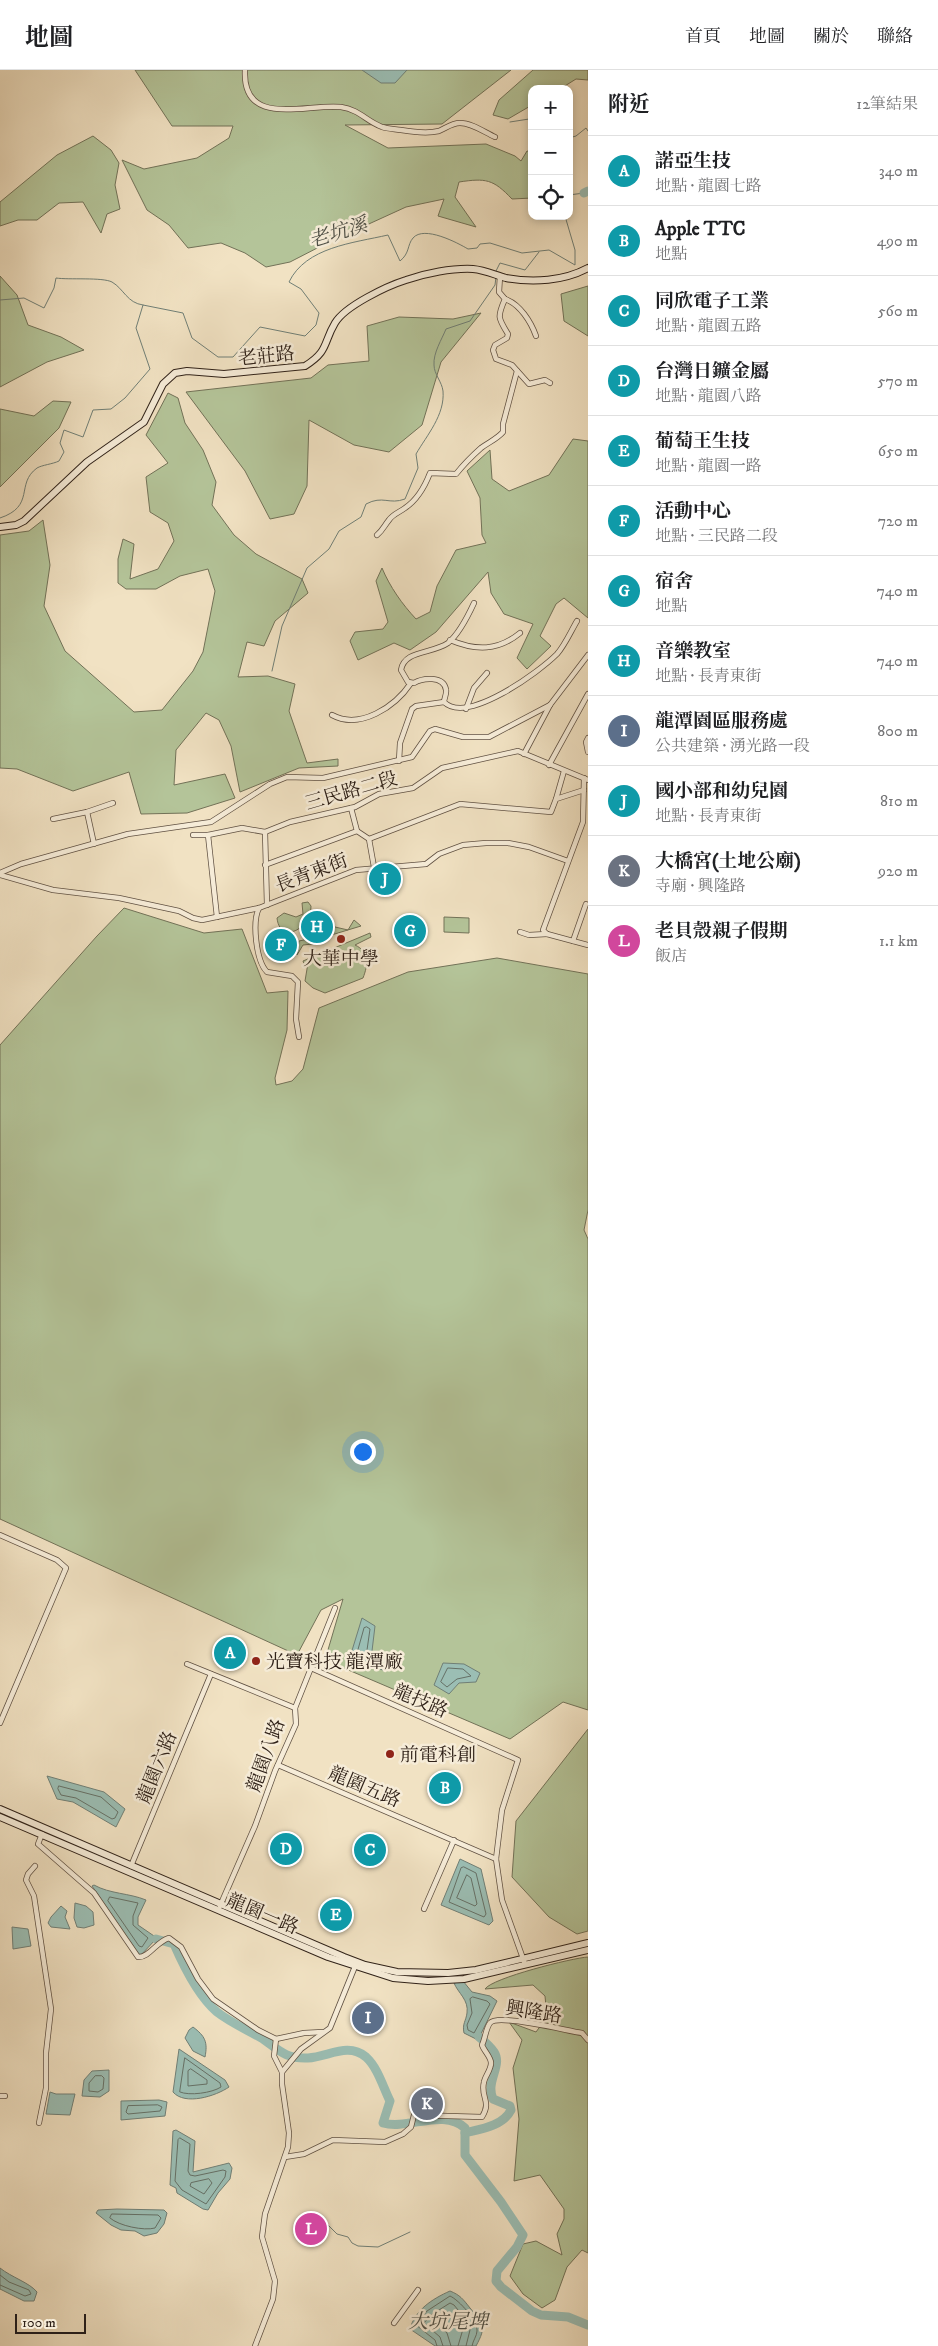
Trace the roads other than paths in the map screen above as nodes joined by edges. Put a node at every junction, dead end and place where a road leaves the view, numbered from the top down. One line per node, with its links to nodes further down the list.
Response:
1 (244, 70): 2 (street)
2 (495, 137)
3 (588, 268): 4 (street, 老莊路)
4 (497, 275): 5 (street); 9 (street, 老莊路)
5 (505, 299): 6 (street); 7 (street)
6 (536, 336)
7 (517, 371): 8 (street); 10 (street)
8 (550, 383)
9 (0, 527)
10 (377, 535)
11 (474, 603): 14 (street)
12 (577, 621): 21 (street)
13 (520, 633): 14 (street)
14 (450, 640): 17 (street)
15 (588, 655): 20 (street)
16 (487, 673): 21 (street)
17 (412, 682): 19 (street); 22 (street)
18 (588, 694): 27 (street)
19 (444, 702): 21 (street); 26 (street)
20 (550, 705): 25 (street); 26 (street)
21 (466, 708)
22 (332, 715)
23 (588, 738): 24 (street)
24 (588, 752)
25 (524, 754): 27 (street, 三民路二段); 33 (street, 三民路二段)
26 (399, 761): 42 (street)
27 (549, 765): 28 (street, 三民路二段)
28 (564, 771): 29 (street, 三民路二段); 31 (street)
29 (586, 779): 30 (street)
30 (584, 790): 31 (street); 36 (street)
31 (556, 799): 41 (street, 長青東街)
32 (113, 803): 34 (street)
33 (350, 808): 37 (street, 長青東街); 38 (street, 三民路二段)
34 (87, 812): 35 (street); 42 (street)
35 (53, 819)
36 (585, 823): 43 (street)
37 (357, 831): 41 (street); 44 (street, 長青東街)
38 (265, 832): 40 (street); 44 (street)
39 (193, 835): 40 (street)
40 (208, 835): 50 (street)
41 (369, 839): 45 (street)
42 (94, 844): 46 (street)
43 (568, 861): 45 (street, 長青東街); 52 (street)
44 (265, 865): 48 (street)
45 (374, 867): 48 (street, 長青東街)
46 (0, 874): 50 (street)
47 (586, 904): 53 (street)
48 (267, 905): 49 (street)
49 (259, 908): 50 (street); 55 (street)
50 (217, 917)
51 (520, 932): 52 (street)
52 (547, 934): 53 (street)
53 (573, 941): 54 (street)
54 (588, 945)
55 (300, 1037)
56 (0, 1535): 62 (street)
57 (335, 1608): 59 (street, 龍園八路)
58 (187, 1664): 60 (street)
59 (311, 1668): 61 (street, 龍園八路); 68 (street, 龍技路)
60 (211, 1674): 61 (street); 70 (street, 龍園六路)
61 (295, 1708): 63 (street, 龍園八路)
62 (0, 1723)
63 (278, 1765): 67 (street, 龍園五路); 71 (street, 龍園八路)
64 (0, 1809): 70 (street, 龍園一路)
65 (0, 1817): 66 (street, 龍園一路)
66 (42, 1834): 70 (street, 龍園一路); 79 (street)
67 (454, 1840): 68 (street, 龍園五路); 72 (street)
68 (496, 1859): 76 (street)
69 (35, 1866): 82 (street)
70 (130, 1868): 71 (street, 龍園一路); 73 (street, 龍園一路)
71 (221, 1904): 73 (street, 龍園八路); 77 (street, 龍園一路)
72 (424, 1909)
73 (218, 1910): 77 (street, 龍園一路)
74 (588, 1943): 76 (street)
75 (588, 1950): 76 (street)
76 (524, 1961): 77 (street, 龍園一路)
77 (356, 1964): 78 (street)
78 (323, 2032): 79 (street); 81 (street)
79 (276, 2039): 81 (street)
80 (588, 2040): 83 (street, 興隆路)
81 (282, 2072): 83 (street)
82 (39, 2123)
83 (285, 2157): 86 (street)
84 (418, 2290): 85 (street)
85 (394, 2323)
86 (255, 2346)

